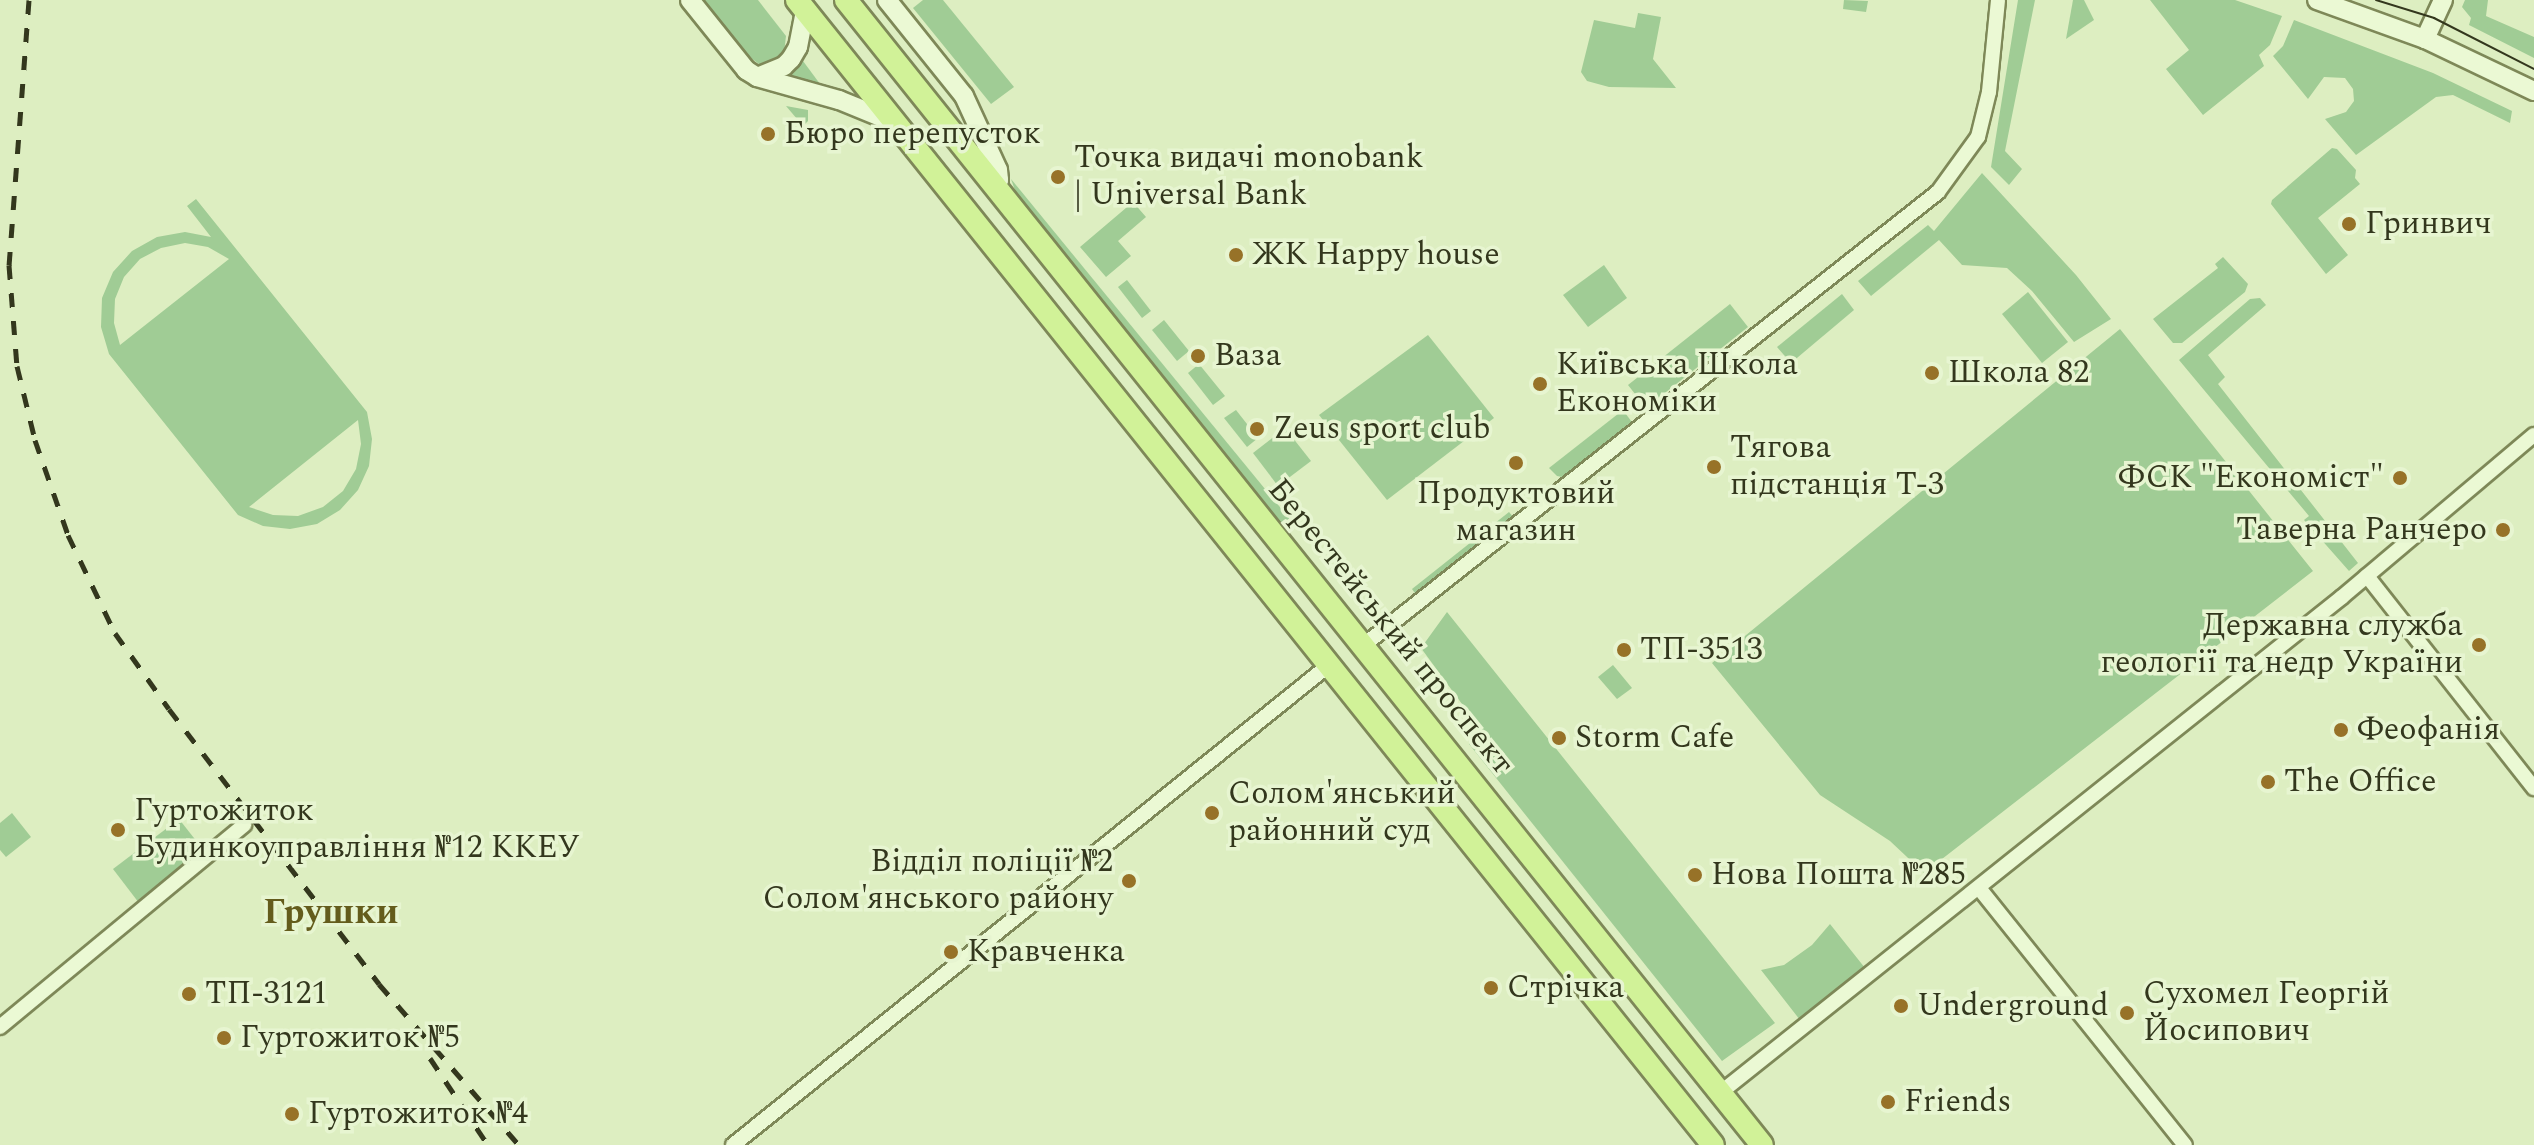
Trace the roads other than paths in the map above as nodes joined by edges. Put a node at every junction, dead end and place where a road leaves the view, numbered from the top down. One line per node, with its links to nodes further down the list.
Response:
1 (690, 0): 9 (main road)
2 (846, 0): 12 (main road, Берестейський проспект)
3 (887, 0): 12 (main road)
4 (1998, 0): 15 (street)
5 (2317, 0): 8 (main road)
6 (2443, 0): 8 (main road)
7 (801, 5): 9 (main road); 11 (main road)
8 (2425, 39): 10 (main road)
9 (757, 77): 11 (main road)
10 (2534, 91)
11 (893, 122): 16 (main road)
12 (995, 187): 15 (main road, Берестейський проспект)
13 (2534, 435): 14 (street)
14 (2367, 576): 17 (street); 19 (street)
15 (1364, 645): 21 (main road, Берестейський проспект)
16 (1329, 665): 22 (street); 23 (main road)
17 (2534, 788)
18 (244, 825): 20 (street)
19 (1979, 888): 21 (street); 25 (street)
20 (0, 1027)
21 (1720, 1093): 24 (main road, Берестейський проспект)
22 (733, 1145)
23 (1713, 1145)
24 (1762, 1145)
25 (2185, 1145)

